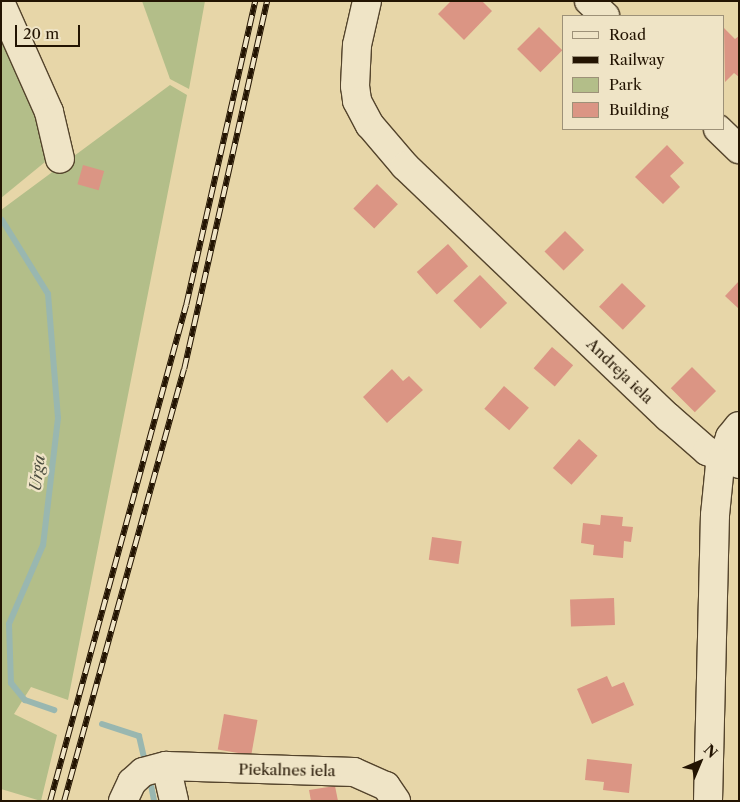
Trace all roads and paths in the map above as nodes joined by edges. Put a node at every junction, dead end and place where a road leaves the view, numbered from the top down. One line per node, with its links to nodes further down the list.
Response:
1 (367, 1): 9 (street, Andreja iela)
2 (589, 1): 4 (street)
3 (1, 4): 7 (street)
4 (603, 15)
5 (719, 130): 6 (street)
6 (739, 150)
7 (60, 159)
8 (739, 426): 9 (street)
9 (730, 460): 14 (street)
10 (166, 766): 11 (street, Piekalnes iela); 12 (street); 13 (street, Piekalnes iela)
11 (123, 801)
12 (174, 801)
13 (396, 801)
14 (708, 801)

